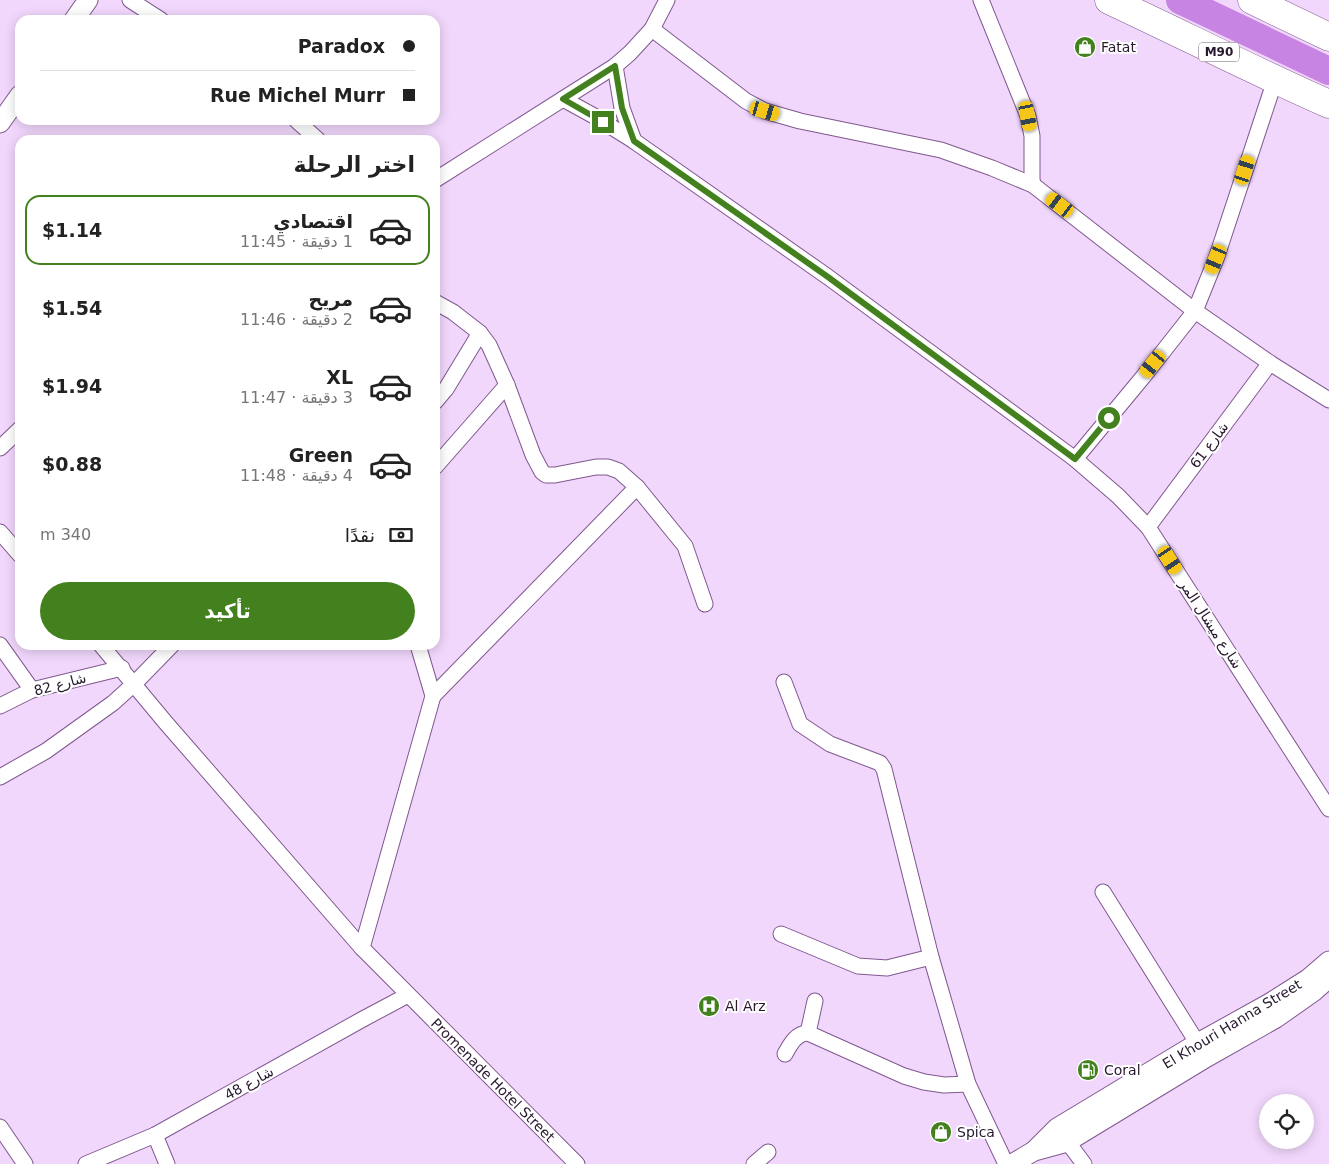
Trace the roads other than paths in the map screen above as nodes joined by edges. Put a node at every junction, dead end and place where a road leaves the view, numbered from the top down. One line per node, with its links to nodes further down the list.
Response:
1 (88, 0): 7 (street)
2 (130, 0): 8 (street)
3 (667, 0): 9 (street)
4 (981, 0): 21 (street)
5 (1109, 0): 12 (highway, M90)
6 (1260, 2): 10 (highway)
7 (78, 15)
8 (153, 15)
9 (652, 29): 11 (street); 21 (street)
10 (1329, 37)
11 (615, 66): 13 (street); 19 (street)
12 (1274, 80): 15 (highway, M90); 23 (street)
13 (563, 99): 19 (street, شارع ميشال المر); 20 (street)
14 (15, 102): 16 (street)
15 (1329, 104)
16 (0, 123)
17 (302, 125): 18 (street)
18 (312, 135)
19 (634, 141): 31 (street, شارع ميشال المر)
20 (440, 177)
21 (1033, 185): 23 (street)
22 (440, 305): 24 (street)
23 (1194, 312): 25 (street); 31 (street)
24 (480, 333): 26 (street); 27 (street)
25 (1270, 363): 28 (street); 34 (street, شارع 61)
26 (507, 385): 32 (street); 33 (street)
27 (440, 396)
28 (1329, 400)
29 (15, 434): 30 (street)
30 (0, 448)
31 (1075, 459): 34 (street, شارع ميشال المر)
32 (440, 461)
33 (637, 487): 37 (street); 46 (street)
34 (1148, 527): 49 (street, شارع ميشال المر)
35 (0, 532): 36 (street)
36 (15, 549)
37 (705, 604)
38 (0, 645): 45 (street)
39 (106, 650): 42 (street, Promenade Hotel Street)
40 (167, 650): 44 (street)
41 (419, 650): 46 (street)
42 (122, 668): 44 (street, Promenade Hotel Street); 45 (street, شارع 82)
43 (784, 682): 53 (street)
44 (134, 684): 48 (street); 52 (street, Promenade Hotel Street)
45 (32, 690): 47 (street, شارع 82)
46 (433, 696): 52 (street)
47 (0, 706)
48 (0, 777)
49 (1329, 809)
50 (1103, 892): 59 (street)
51 (781, 934): 53 (street)
52 (362, 948): 56 (street, Promenade Hotel Street)
53 (931, 957): 61 (street)
54 (1329, 961): 59 (street, El Khouri Hanna Street)
55 (1329, 978): 59 (street, El Khouri Hanna Street)
56 (408, 996): 63 (street, شارع 48); 71 (street, Promenade Hotel Street)
57 (815, 1001): 58 (street)
58 (808, 1033): 60 (street); 61 (street)
59 (1202, 1050): 64 (street, El Khouri Hanna Street)
60 (785, 1054)
61 (968, 1084): 73 (street)
62 (0, 1127): 68 (street)
63 (155, 1135): 69 (street, شارع 48); 70 (street)
64 (1062, 1135): 74 (street, El Khouri Hanna Street); 75 (street)
65 (0, 1138): 67 (street)
66 (768, 1152): 72 (street)
67 (17, 1164)
68 (25, 1164)
69 (86, 1164)
70 (167, 1164)
71 (577, 1164)
72 (754, 1164)
73 (1006, 1164)
74 (1012, 1164)
75 (1084, 1164)

